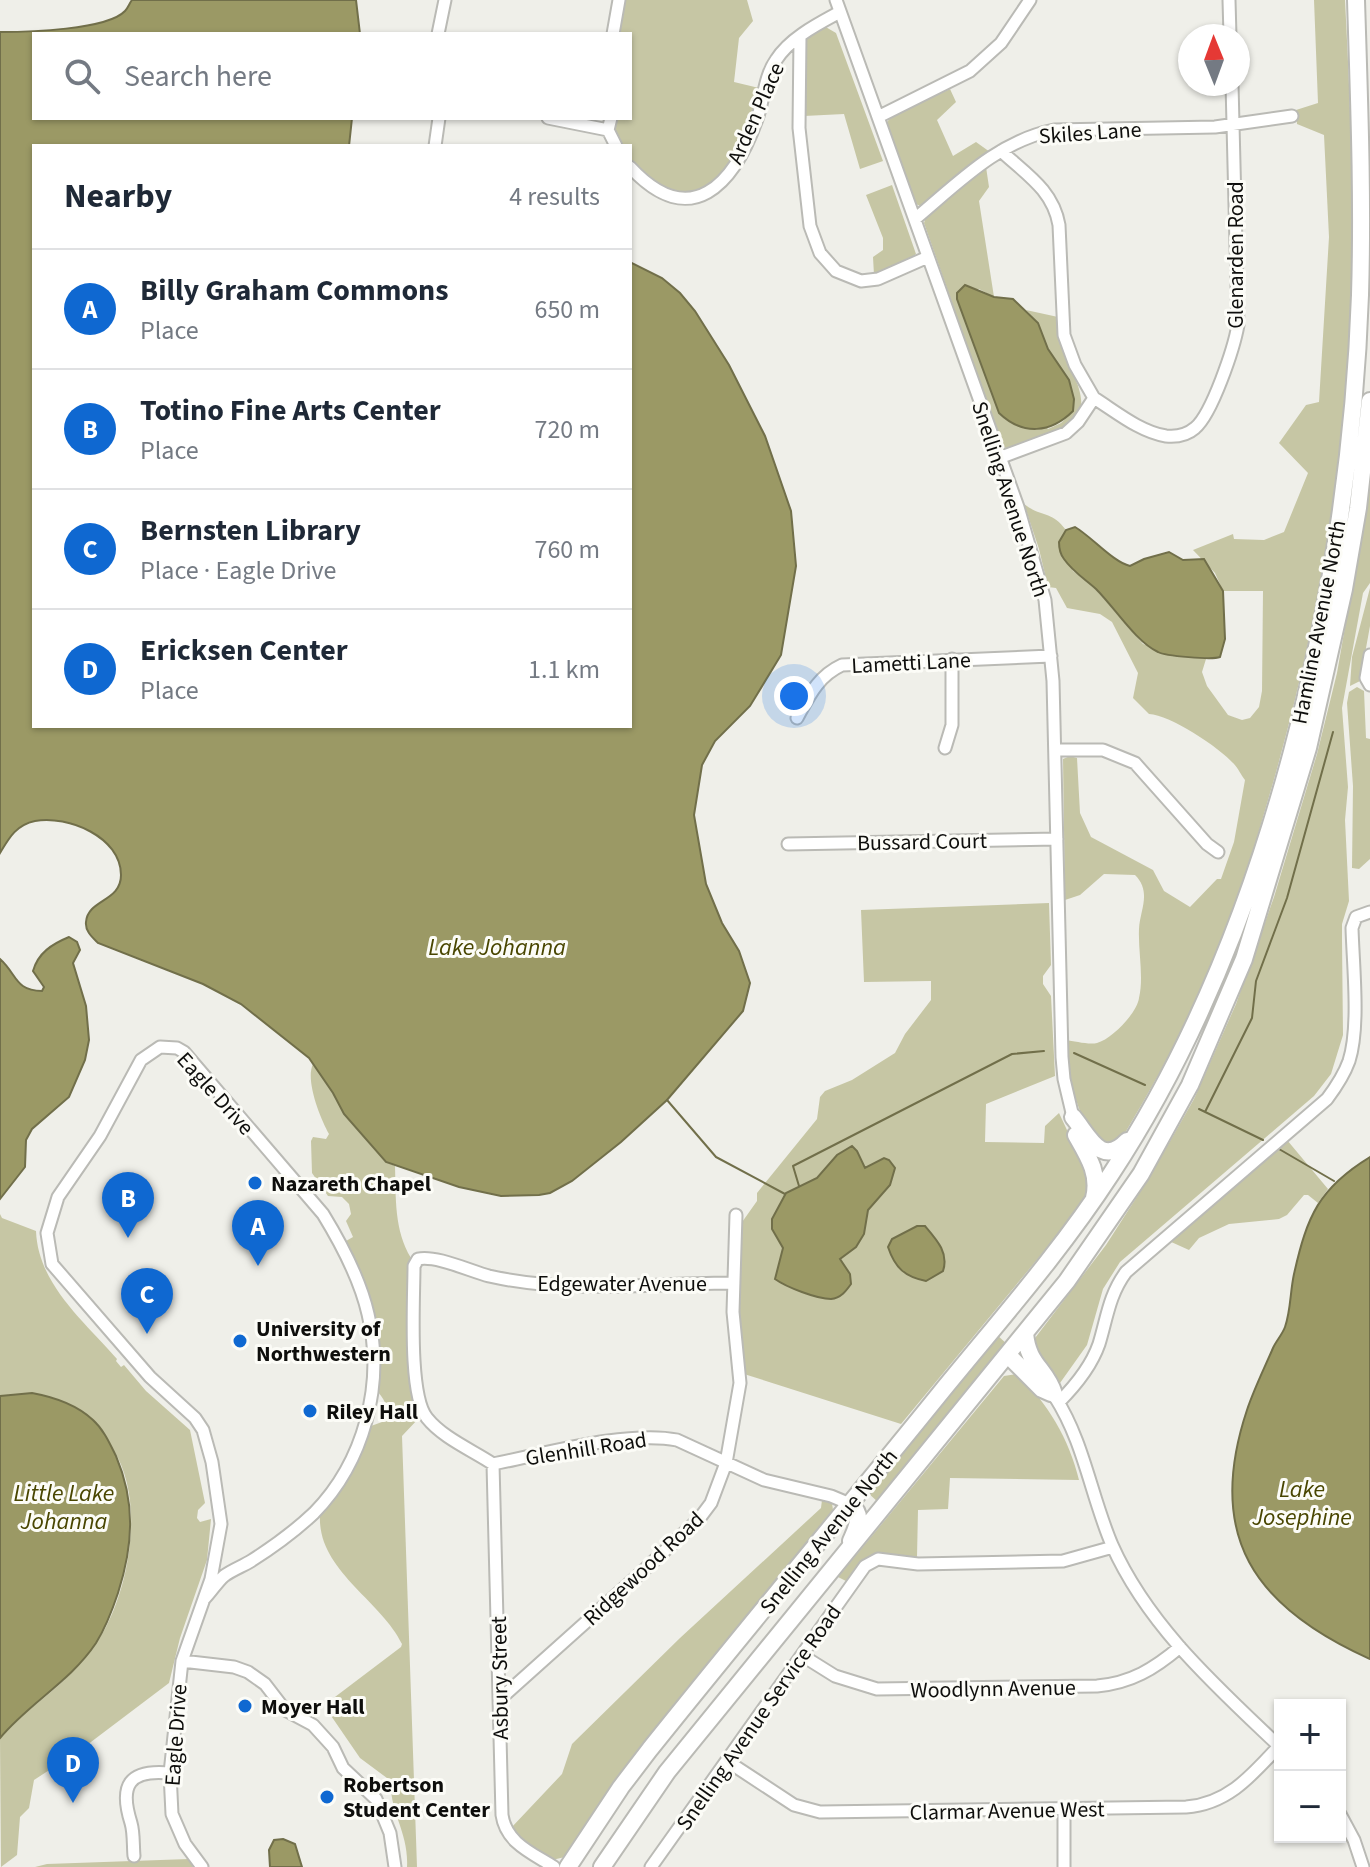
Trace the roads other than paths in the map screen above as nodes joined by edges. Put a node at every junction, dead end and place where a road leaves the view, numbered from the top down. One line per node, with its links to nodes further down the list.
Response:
1 (445, 0): 8 (street)
2 (619, 0): 9 (street)
3 (1030, 0): 13 (street)
4 (1229, 0): 7 (street)
5 (1356, 0): 38 (highway, Hamline Avenue North)
6 (838, 6): 10 (street, Arden Place); 13 (street, Snelling Avenue North)
7 (1230, 24)
8 (438, 32)
9 (613, 32)
10 (800, 37): 21 (street, Arden Place); 23 (street)
11 (1232, 96): 17 (street, Glenarden Road)
12 (1292, 116): 17 (street, Skiles Lane)
13 (878, 117): 22 (street, Snelling Avenue North)
14 (439, 120): 18 (street)
15 (568, 120): 16 (street)
16 (609, 124): 19 (street)
17 (1233, 126): 20 (street, Skiles Lane); 24 (street, Glenarden Road)
18 (435, 144)
19 (615, 144)
20 (1001, 151): 22 (street, Skiles Lane); 24 (street)
21 (632, 169)
22 (915, 219): 23 (street, Snelling Avenue North)
23 (928, 257): 26 (street, Snelling Avenue North)
24 (1094, 398): 26 (street)
25 (1370, 401): 43 (highway, Hamline Avenue North)
26 (999, 458): 28 (street, Snelling Avenue North)
27 (1370, 655): 30 (street)
28 (1051, 656): 29 (street, Lametti Lane); 33 (street, Snelling Avenue North)
29 (952, 659): 31 (street, Lametti Lane); 32 (street)
30 (1369, 684)
31 (797, 718)
32 (945, 748)
33 (1055, 750): 34 (street, Snelling Avenue North); 36 (street)
34 (1057, 839): 35 (street, Bussard Court); 39 (street, Snelling Avenue North)
35 (788, 844)
36 (1218, 852)
37 (1370, 912): 45 (street)
38 (1159, 1095): 39 (highway); 40 (highway, Hamline Avenue North)
39 (1073, 1117): 40 (highway)
40 (1093, 1200): 48 (highway, Snelling Avenue North)
41 (736, 1215): 42 (street, Ridgewood Road)
42 (734, 1283): 46 (street, Ridgewood Road); 47 (street, Edgewater Avenue)
43 (1025, 1333): 44 (highway, Snelling Avenue North); 45 (highway)
44 (1008, 1355): 45 (highway); 50 (highway, Snelling Avenue North)
45 (1056, 1398): 49 (street)
46 (726, 1463): 47 (street, Glenhill Road); 48 (street, Glenhill Road); 57 (street, Ridgewood Road)
47 (493, 1464): 57 (street, Asbury Street)
48 (850, 1504): 50 (highway); 68 (highway, Snelling Avenue North)
49 (1113, 1547): 54 (street); 55 (street, Snelling Avenue Service Road)
50 (843, 1558): 69 (highway, Snelling Avenue North)
51 (214, 1566): 52 (street); 52 (street, Eagle Drive); 53 (street, Eagle Drive)
52 (225, 1576): 53 (street, Eagle Drive)
53 (204, 1599): 56 (street, Eagle Drive)
54 (1180, 1647): 55 (street, Woodlynn Avenue); 58 (street)
55 (803, 1656): 60 (street, Snelling Avenue Service Road)
56 (182, 1661): 61 (street, Eagle Drive); 66 (street)
57 (499, 1700): 67 (street, Asbury Street)
58 (1274, 1740)
59 (1274, 1752): 62 (street, Clarmar Avenue West)
60 (727, 1761): 62 (street, Clarmar Avenue West); 70 (street, Snelling Avenue Service Road)
61 (170, 1773): 64 (street); 65 (street, Eagle Drive)
62 (1064, 1809): 71 (street)
63 (1346, 1825): 72 (street)
64 (134, 1856)
65 (202, 1867)
66 (395, 1867)
67 (554, 1867)
68 (568, 1867)
69 (602, 1867)
70 (651, 1867)
71 (1064, 1867)
72 (1363, 1867)

